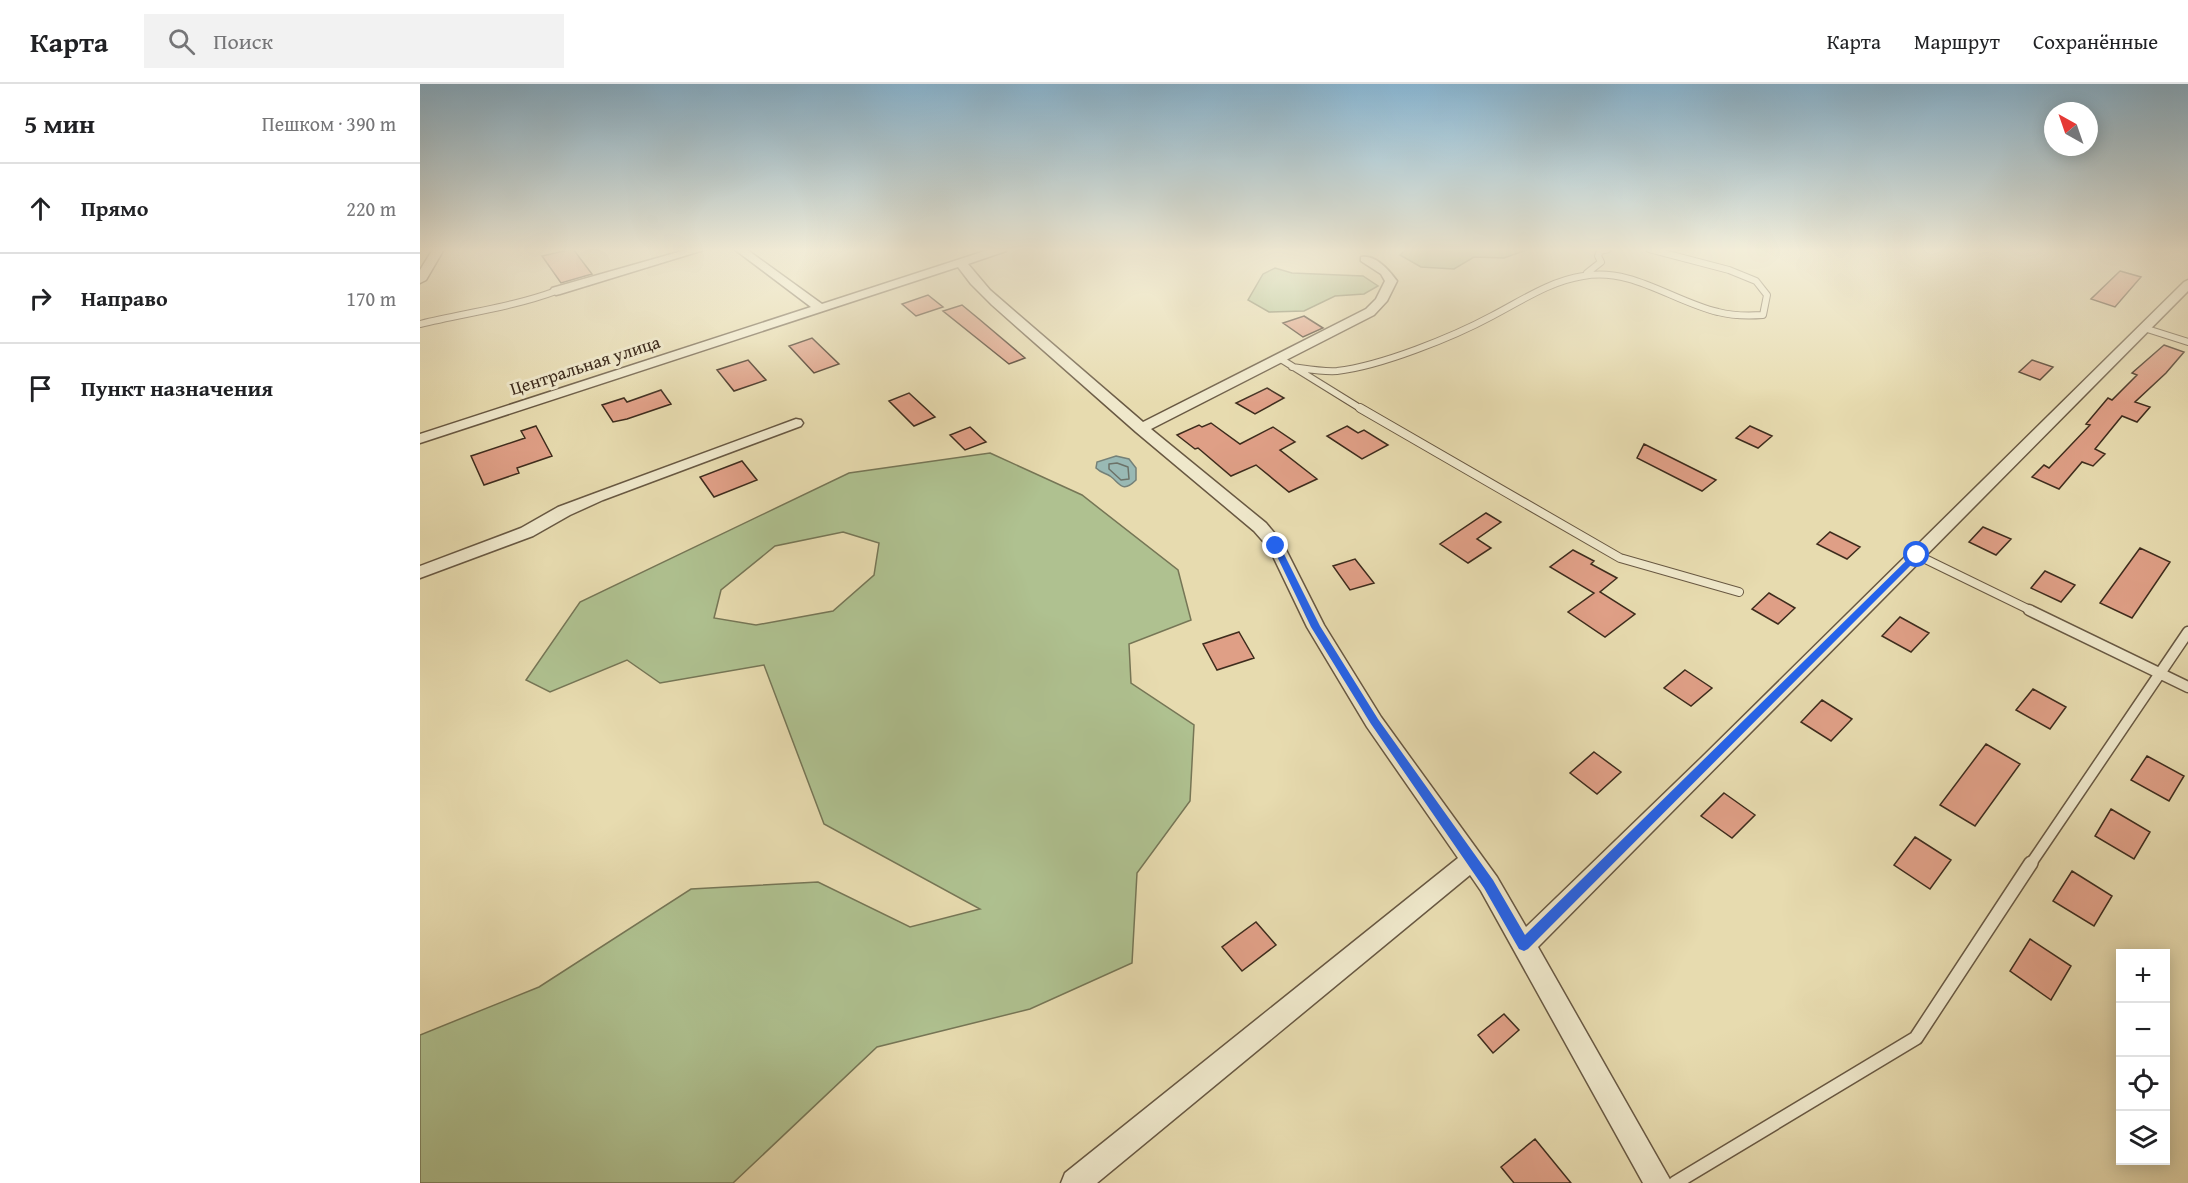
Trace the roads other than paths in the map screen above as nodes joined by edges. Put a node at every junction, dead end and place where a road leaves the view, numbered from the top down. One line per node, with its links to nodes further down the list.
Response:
1 (530, 300): 11 (lane)
2 (809, 300): 10 (street)
3 (839, 300): 10 (street, Центральная улица)
4 (996, 300): 17 (street)
5 (1381, 300): 14 (street)
6 (1516, 300): 15 (lane)
7 (1681, 300): 8 (lane)
8 (1766, 300)
9 (2172, 300): 12 (street)
10 (818, 307): 18 (street, Центральная улица)
11 (420, 324)
12 (2144, 328): 13 (lane); 19 (street)
13 (2188, 342)
14 (1279, 358): 15 (lane); 17 (street)
15 (1292, 367): 21 (lane)
16 (796, 423): 20 (street)
17 (1141, 429): 25 (street)
18 (420, 439)
19 (1917, 555): 23 (lane); 26 (street)
20 (420, 572)
21 (1739, 592)
22 (2188, 632): 23 (lane)
23 (2160, 674): 24 (lane); 29 (lane)
24 (2188, 687)
25 (1472, 860): 26 (street); 27 (street)
26 (1524, 945): 28 (street)
27 (1075, 1183)
28 (1658, 1183)
29 (1675, 1183)

